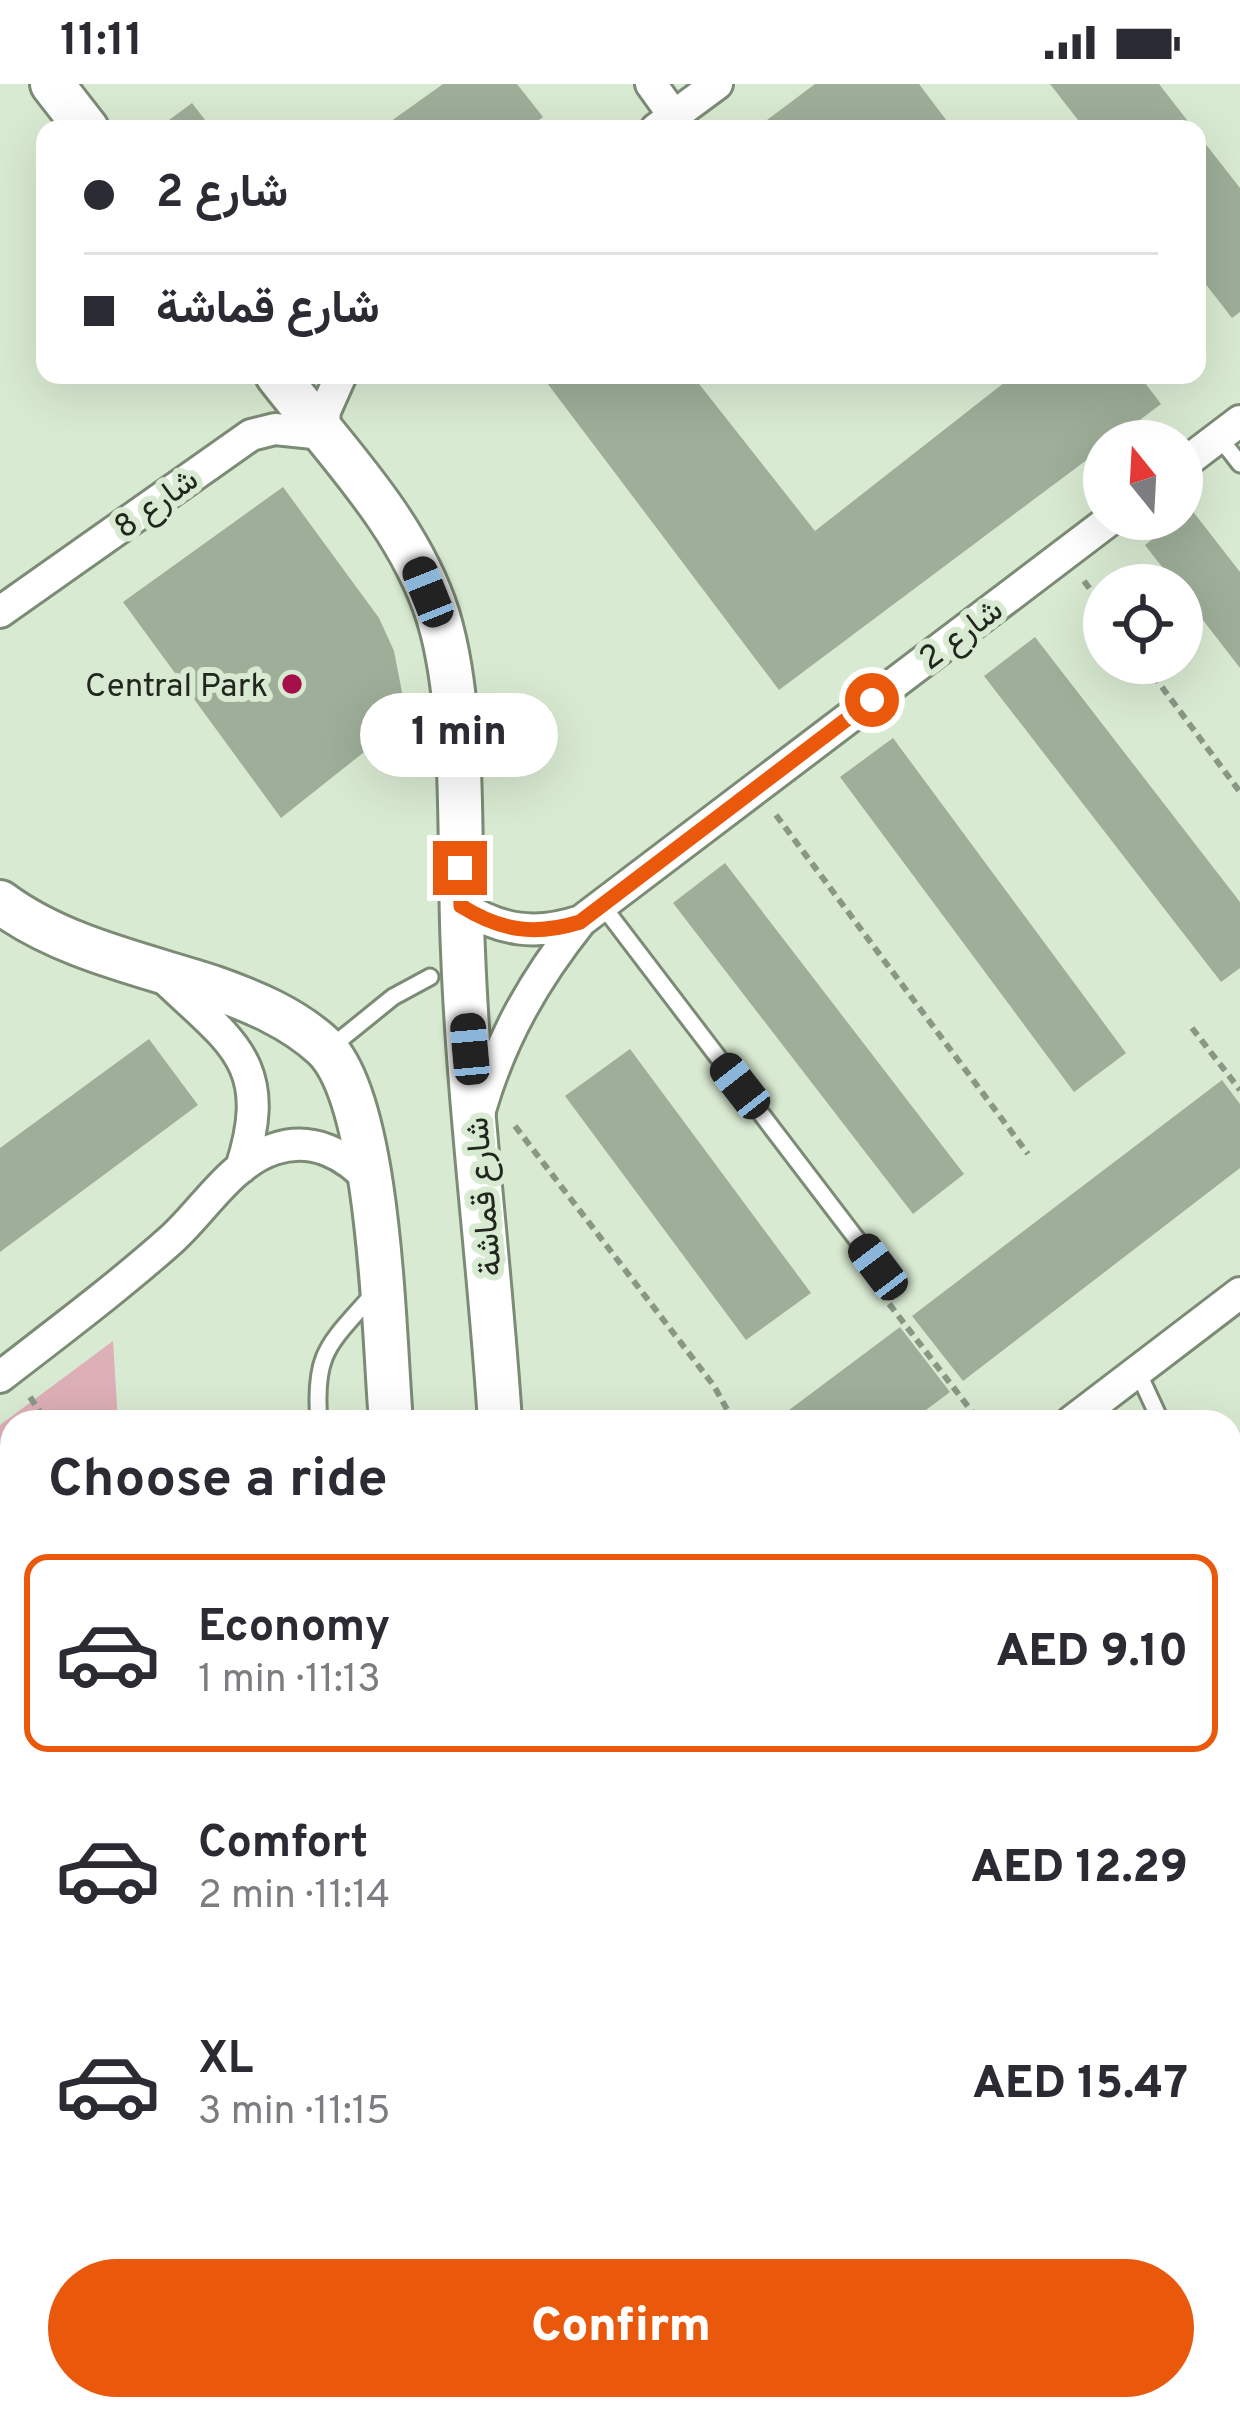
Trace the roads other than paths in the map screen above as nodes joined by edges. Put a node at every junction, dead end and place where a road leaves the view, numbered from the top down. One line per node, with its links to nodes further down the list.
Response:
1 (52, 84): 4 (street)
2 (651, 84): 5 (street)
3 (717, 84): 6 (street)
4 (80, 120)
5 (664, 120)
6 (668, 120)
7 (285, 384): 10 (street, شارع قماشة)
8 (336, 384): 10 (street)
9 (1230, 429): 11 (street); 12 (lane)
10 (322, 434): 14 (street, شارع 8); 16 (street, شارع قماشة)
11 (1203, 449)
12 (1240, 464)
13 (1083, 540): 17 (street, شارع 2)
14 (0, 612)
15 (0, 902): 18 (street)
16 (461, 906): 17 (street, شارع 2); 21 (street, شارع قماشة)
17 (591, 913): 21 (street, شارع 2); 24 (lane)
18 (154, 968): 20 (street); 22 (street)
19 (430, 976): 20 (lane)
20 (328, 1050): 23 (street)
21 (481, 1106): 31 (street, شارع قماشة)
22 (241, 1168): 23 (street); 28 (street)
23 (372, 1183): 25 (street)
24 (873, 1271)
25 (380, 1286): 29 (lane); 30 (street)
26 (1240, 1293): 27 (street)
27 (1137, 1370): 32 (street); 33 (lane)
28 (0, 1377)
29 (319, 1410)
30 (390, 1410)
31 (499, 1410)
32 (1086, 1410)
33 (1155, 1410)

